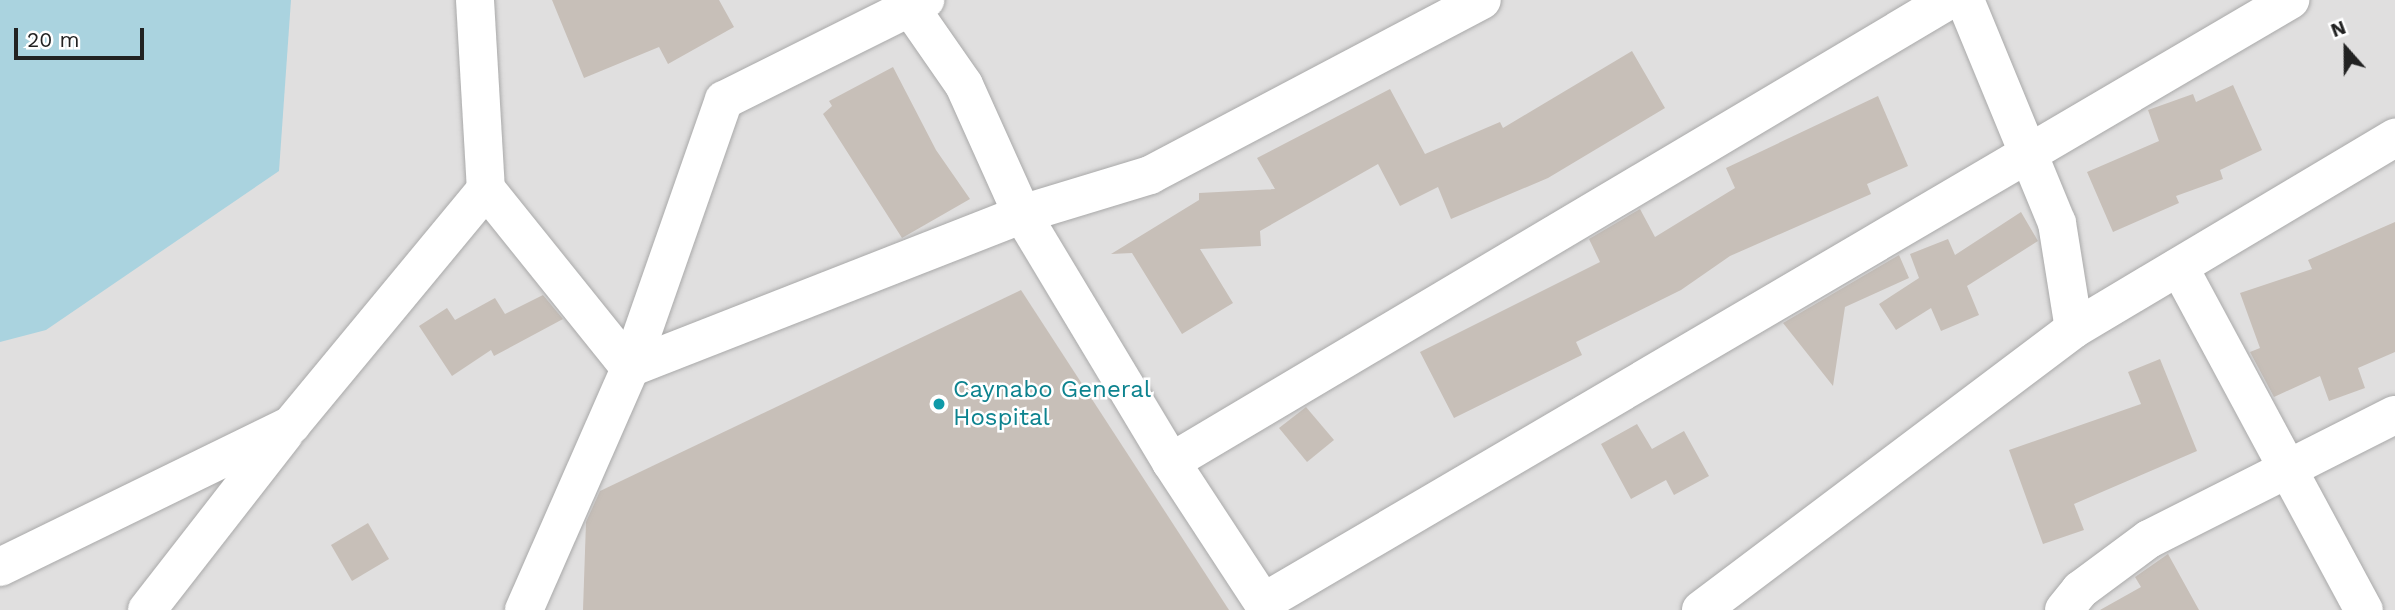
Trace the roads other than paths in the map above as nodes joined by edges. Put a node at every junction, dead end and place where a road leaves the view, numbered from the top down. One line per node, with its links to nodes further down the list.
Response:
1 (475, 0): 9 (street)
2 (1482, 0): 10 (street)
3 (1949, 0): 16 (street)
4 (1965, 0): 8 (street)
5 (2290, 0): 8 (street)
6 (913, 3): 10 (street); 13 (street)
7 (2395, 138): 11 (street)
8 (2028, 153): 12 (street); 19 (street)
9 (486, 189): 13 (street); 15 (street)
10 (1022, 214): 13 (street); 16 (street)
11 (2179, 267): 12 (street); 17 (street)
12 (2074, 329): 22 (street)
13 (630, 368): 21 (street)
14 (2395, 415): 17 (street)
15 (291, 425): 18 (street); 20 (street)
16 (1171, 462): 19 (street)
17 (2288, 469): 23 (street); 24 (street)
18 (0, 567)
19 (1266, 606)
20 (147, 610)
21 (524, 610)
22 (1702, 610)
23 (2064, 610)
24 (2364, 610)

